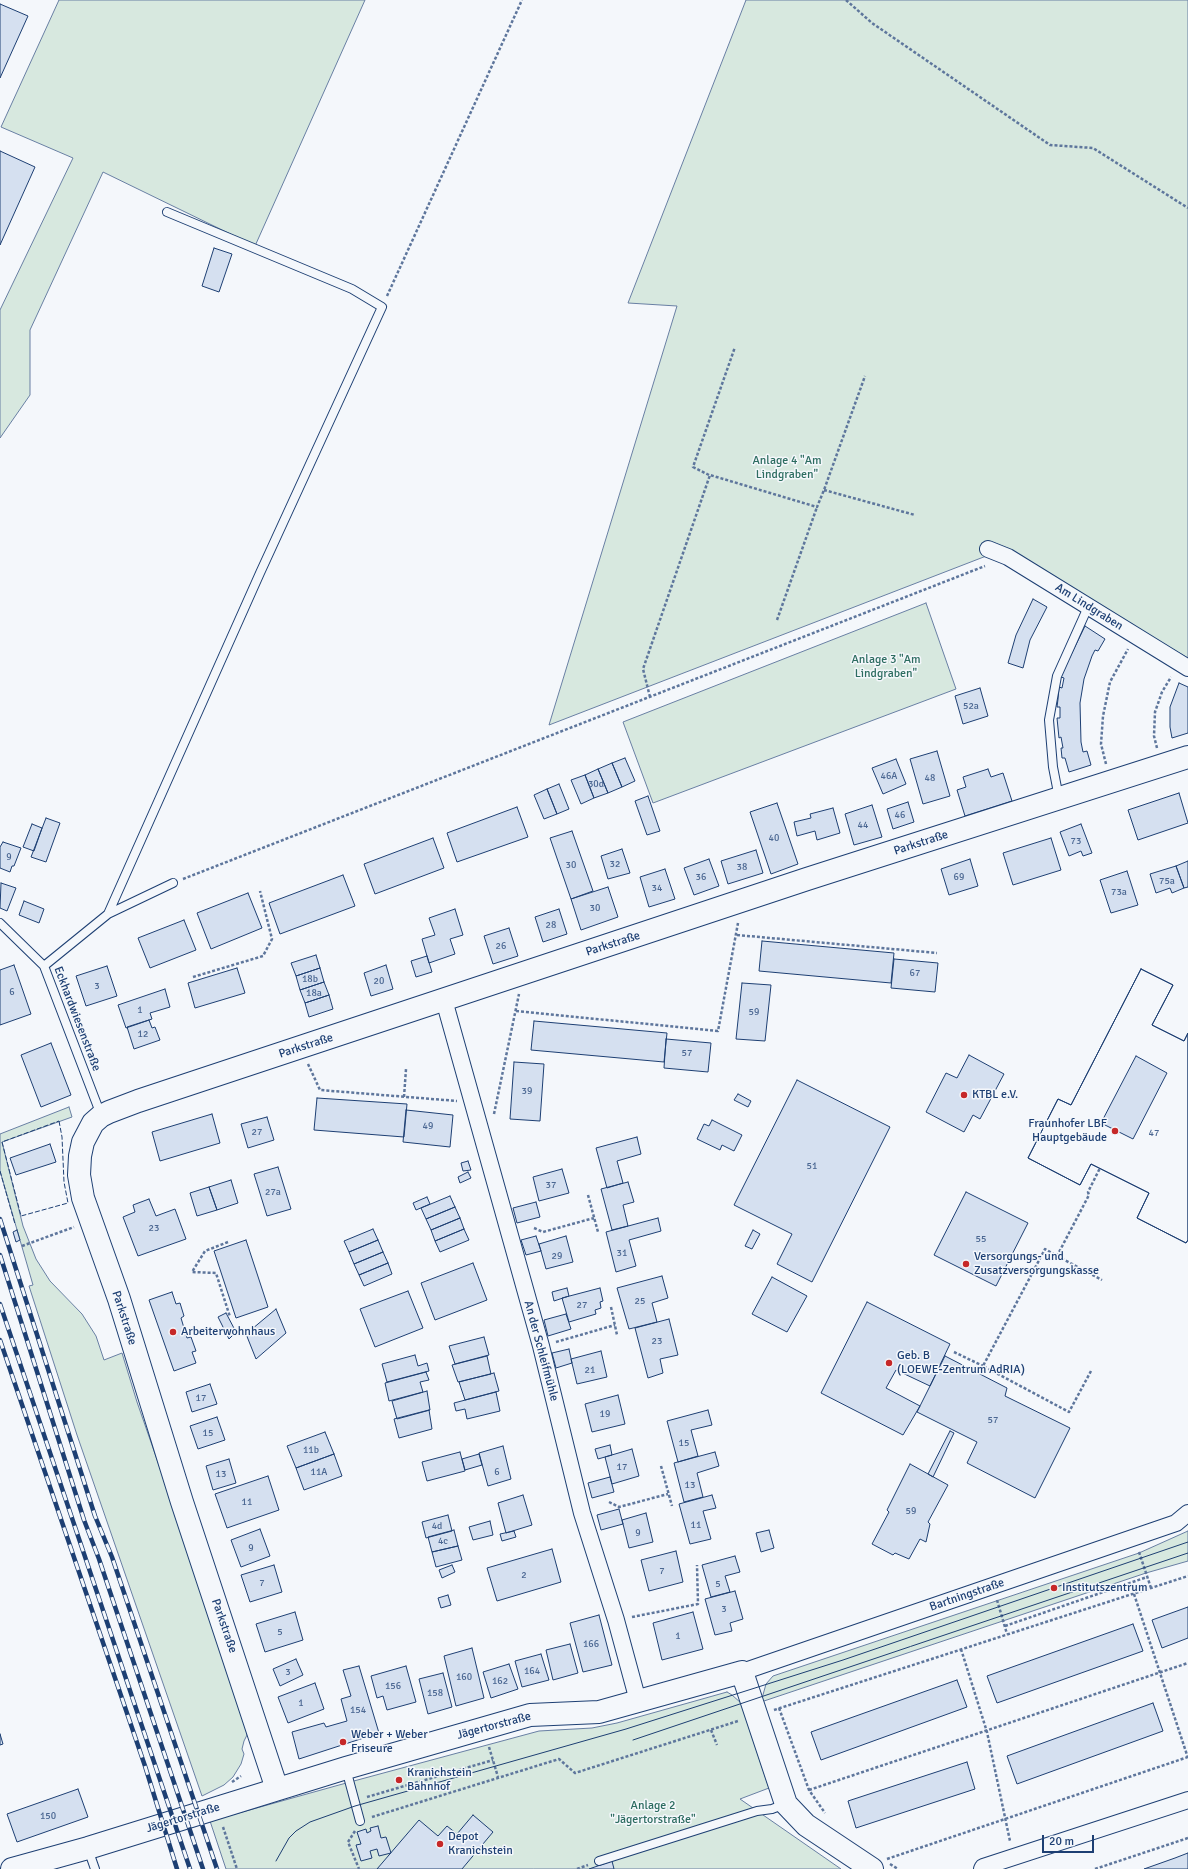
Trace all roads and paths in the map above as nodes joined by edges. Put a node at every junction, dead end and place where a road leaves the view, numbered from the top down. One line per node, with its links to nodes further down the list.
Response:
1 (522, 0): 5 (path)
2 (846, 0): 3 (path)
3 (1188, 208)
4 (167, 212): 5 (lane)
5 (382, 307): 26 (lane)
6 (735, 347): 8 (path)
7 (865, 376): 9 (path)
8 (710, 475): 10 (path); 18 (path)
9 (824, 490): 10 (path); 11 (path)
10 (817, 507): 15 (path)
11 (915, 515)
12 (988, 550): 13 (street, Am Lindgraben)
13 (1008, 557): 14 (street, Am Lindgraben); 18 (path)
14 (1088, 607): 16 (street, Am Lindgraben); 22 (lane)
15 (777, 620)
16 (1135, 636): 17 (street, Am Lindgraben); 21 (path)
17 (1183, 665): 20 (path)
18 (650, 697): 23 (path)
19 (1188, 757): 20 (street, Parkstraße)
20 (1161, 766): 21 (street, Parkstraße)
21 (1111, 782): 22 (street, Parkstraße)
22 (1059, 799): 25 (street, Parkstraße)
23 (173, 883): 26 (lane)
24 (260, 891): 32 (path)
25 (740, 902): 28 (path); 31 (street, Parkstraße)
26 (108, 914): 30 (lane)
27 (0, 923): 30 (lane, Eckhardwiesenstraße)
28 (737, 935): 29 (path); 34 (path)
29 (937, 953)
30 (44, 966): 39 (lane, Eckhardwiesenstraße)
31 (523, 974): 33 (street, Parkstraße); 34 (path)
32 (193, 977)
33 (444, 1000): 35 (street, Parkstraße); 38 (street, An der Schleifmühle)
34 (516, 1011): 40 (path)
35 (300, 1048): 37 (path); 39 (street, Parkstraße)
36 (406, 1069): 37 (path)
37 (404, 1097): 38 (path)
38 (471, 1098): 55 (street, An der Schleifmühle)
39 (101, 1116): 44 (street, Parkstraße)
40 (493, 1119)
41 (1100, 1168): 49 (path)
42 (588, 1195): 43 (path)
43 (594, 1218): 45 (path); 46 (path)
44 (91, 1220): 48 (path); 87 (street, Parkstraße)
45 (534, 1228)
46 (598, 1232)
47 (228, 1242): 52 (path)
48 (22, 1246)
49 (1057, 1256): 50 (path); 57 (path)
50 (1102, 1280)
51 (611, 1307): 53 (path)
52 (230, 1317)
53 (615, 1325): 54 (path); 55 (path)
54 (617, 1335)
55 (540, 1346): 71 (street, An der Schleifmühle)
56 (954, 1352): 57 (path)
57 (983, 1366): 58 (path)
58 (1091, 1371)
59 (661, 1466): 60 (path)
60 (668, 1494): 61 (path); 62 (path)
61 (609, 1502)
62 (672, 1506)
63 (1188, 1512): 76 (street, Bartningstraße)
64 (1133, 1552): 67 (path)
65 (697, 1565): 71 (path)
66 (1188, 1576): 68 (path)
67 (1147, 1577): 68 (path); 72 (path)
68 (1151, 1588): 69 (path)
69 (1134, 1594): 73 (path); 77 (path)
70 (1004, 1597): 72 (path)
71 (616, 1620): 78 (street, An der Schleifmühle)
72 (1004, 1626): 73 (path)
73 (1007, 1634): 74 (path)
74 (962, 1649): 79 (path); 82 (path)
75 (1188, 1664): 77 (path)
76 (742, 1672): 78 (street, Jägertorstraße); 80 (street)
77 (1161, 1672): 82 (path); 84 (path)
78 (638, 1701): 86 (street, Jägertorstraße)
79 (779, 1708): 80 (path); 88 (path)
80 (756, 1715): 81 (path); 91 (street)
81 (711, 1730): 83 (path); 95 (path)
82 (987, 1732): 88 (path); 94 (path)
83 (717, 1745)
84 (1188, 1757): 94 (path)
85 (493, 1760): 89 (path)
86 (346, 1768): 87 (street, Jägertorstraße); 95 (lane)
87 (277, 1789): 92 (street, Jägertorstraße)
88 (809, 1790): 93 (path)
89 (362, 1798)
90 (1188, 1800): 98 (street)
91 (786, 1804): 99 (lane); 104 (street)
92 (216, 1808): 97 (street, Jägertorstraße); 102 (path)
93 (827, 1815)
94 (1005, 1819): 98 (path); 105 (path)
95 (360, 1821): 103 (path)
96 (1188, 1838): 107 (path)
97 (88, 1848): 100 (street, Jägertorstraße); 101 (lane)
98 (1014, 1857): 106 (street)
99 (599, 1861)
100 (12, 1869)
101 (95, 1869)
102 (237, 1869)
103 (359, 1869)
104 (872, 1869)
105 (898, 1869)
106 (982, 1869)
107 (1095, 1869)

